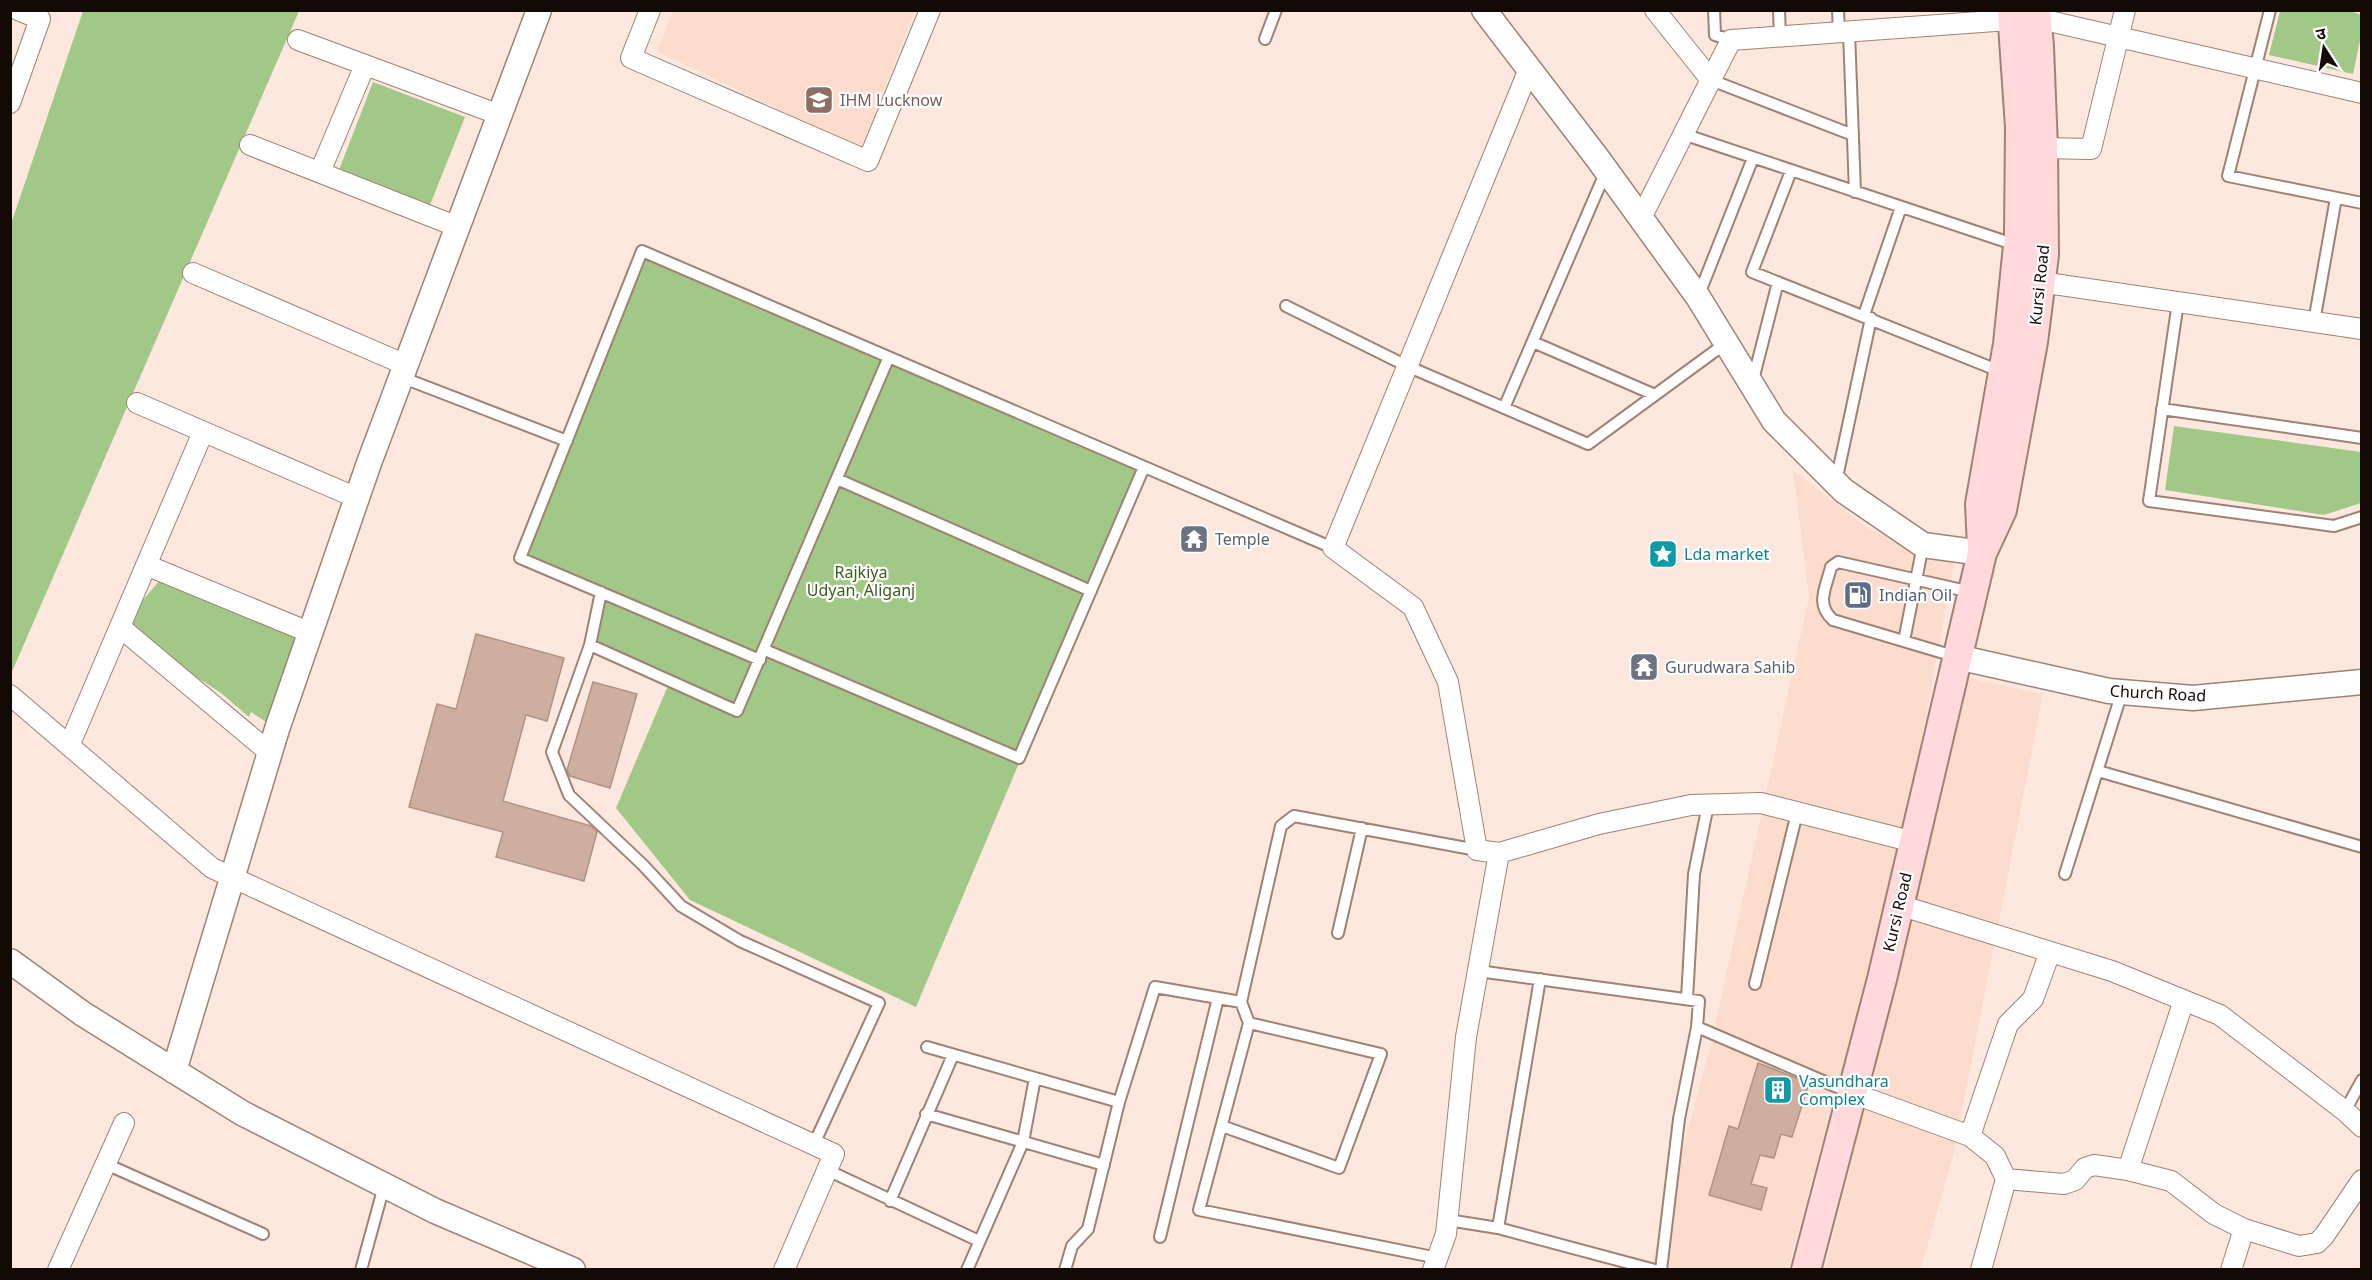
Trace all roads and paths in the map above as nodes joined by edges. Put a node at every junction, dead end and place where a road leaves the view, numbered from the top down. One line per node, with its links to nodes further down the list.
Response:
1 (18, 10): 25 (street)
2 (539, 10): 26 (street)
3 (650, 10): 4 (street)
4 (930, 10)
5 (1276, 10): 17 (lane)
6 (1484, 10): 22 (street)
7 (1655, 10): 23 (street)
8 (1713, 10): 19 (lane)
9 (1779, 10): 15 (lane)
10 (1838, 10): 14 (lane)
11 (2125, 10): 16 (street)
12 (2270, 10): 21 (lane)
13 (2024, 15): 14 (street); 16 (street); 30 (main road, Kursi Road); 41 (main road, Kursi Road)
14 (1844, 32): 15 (street); 28 (lane)
15 (1780, 37): 19 (street)
16 (2118, 37): 21 (street); 30 (street)
17 (1265, 39)
18 (298, 40): 20 (street)
19 (1731, 40): 23 (street)
20 (365, 65): 26 (street); 34 (street)
21 (2255, 68): 24 (street); 36 (lane)
22 (1529, 69): 32 (street); 54 (street)
23 (1711, 80): 27 (street); 28 (lane)
24 (2360, 88)
25 (13, 91)
26 (500, 115): 40 (street)
27 (1683, 134): 31 (lane); 39 (street)
28 (1853, 135): 35 (lane)
29 (250, 145): 34 (street)
30 (2043, 148): 44 (main road, Kursi Road)
31 (1754, 158): 33 (lane); 45 (lane)
32 (1606, 170): 39 (street); 51 (lane)
33 (1791, 171): 35 (lane); 43 (lane)
34 (320, 172): 40 (street)
35 (1855, 192): 38 (lane)
36 (2336, 198): 37 (lane); 49 (lane)
37 (2361, 203)
38 (1901, 207): 41 (lane); 48 (lane)
39 (1641, 218): 45 (street)
40 (458, 226): 55 (street)
41 (2018, 246): 56 (main road, Kursi Road)
42 (193, 273): 55 (street)
43 (1778, 282): 48 (lane); 57 (lane)
44 (2040, 282): 46 (street); 72 (main road, Kursi Road)
45 (1698, 297): 52 (street)
46 (2178, 302): 49 (street); 61 (lane)
47 (1286, 306): 54 (lane)
48 (1868, 317): 56 (lane); 67 (lane)
49 (2314, 322): 50 (street)
50 (2361, 329)
51 (1533, 342): 58 (lane); 60 (lane)
52 (1726, 343): 57 (street); 58 (lane)
53 (888, 358): 64 (lane); 65 (lane); 66 (lane)
54 (1407, 366): 60 (lane); 71 (street)
55 (404, 371): 64 (lane); 68 (street)
56 (2003, 372): 72 (main road, Kursi Road)
57 (1752, 385): 67 (street)
58 (1655, 395): 60 (lane)
59 (137, 403): 62 (street)
60 (1504, 408)
61 (2162, 409): 63 (lane); 69 (lane)
62 (203, 432): 68 (street); 73 (street)
63 (2361, 438)
64 (567, 441): 76 (lane)
65 (1144, 467): 71 (lane); 75 (lane)
66 (837, 479): 75 (lane); 82 (lane)
67 (1836, 482): 70 (street)
68 (357, 498): 79 (street)
69 (2361, 516)
70 (1923, 545): 72 (street); 74 (lane)
71 (1333, 548): 95 (street)
72 (1982, 553): 77 (main road, Kursi Road)
73 (146, 564): 78 (street); 79 (street)
74 (1916, 578): 77 (lane); 80 (lane); 80 (lane)
75 (1091, 591): 82 (lane)
76 (601, 592): 81 (lane); 82 (lane)
77 (1973, 592): 83 (main road, Kursi Road)
78 (120, 627): 87 (street); 88 (street)
79 (311, 633): 88 (street)
80 (1904, 641): 83 (lane)
81 (590, 645): 82 (lane); 126 (lane)
82 (763, 655)
83 (1958, 657): 85 (street, Church Road); 93 (main road, Kursi Road)
84 (2361, 682): 85 (street, Church Road)
85 (2122, 692): 89 (lane)
86 (10, 695): 87 (street)
87 (69, 746): 98 (street)
88 (270, 753): 98 (street)
89 (2098, 771): 94 (lane); 97 (lane)
90 (1708, 805): 91 (street); 96 (street); 107 (lane)
91 (1797, 813): 93 (street); 105 (lane)
92 (1362, 828): 95 (lane); 100 (lane); 109 (lane)
93 (1914, 842): 99 (main road, Kursi Road)
94 (2361, 847)
95 (1477, 850): 96 (street)
96 (1499, 853): 103 (street)
97 (2065, 874)
98 (233, 877): 114 (street); 126 (street)
99 (1899, 905): 101 (street); 117 (main road, Kursi Road)
100 (1338, 933)
101 (2050, 952): 108 (street); 124 (street)
102 (11, 961): 114 (street)
103 (1478, 971): 104 (lane); 135 (street)
104 (1540, 980): 107 (lane); 136 (lane)
105 (1755, 984)
106 (1218, 998): 109 (lane); 118 (lane); 139 (lane)
107 (1687, 999): 111 (lane)
108 (2184, 1000): 119 (street); 130 (street)
109 (1241, 1002): 110 (lane)
110 (1249, 1023): 122 (lane); 122 (lane)
111 (1697, 1027): 117 (lane); 149 (lane)
112 (927, 1047): 113 (lane)
113 (953, 1055): 115 (lane); 120 (lane)
114 (174, 1071): 133 (street)
115 (1035, 1078): 118 (lane); 125 (lane)
116 (2361, 1080): 119 (lane)
117 (1852, 1093): 124 (street); 150 (main road, Kursi Road)
118 (1119, 1102): 128 (lane)
119 (2345, 1111): 123 (street)
120 (926, 1114): 125 (lane); 134 (lane)
121 (124, 1123): 127 (street)
122 (1222, 1126): 141 (lane)
123 (2361, 1127)
124 (1970, 1136): 131 (street)
125 (1023, 1142): 128 (lane); 140 (lane)
126 (814, 1144): 129 (street)
127 (106, 1164): 138 (lane); 142 (street)
128 (1104, 1165): 147 (lane)
129 (827, 1170): 134 (lane); 145 (street)
130 (2127, 1170): 131 (street); 137 (street)
131 (2006, 1179): 151 (street)
132 (2361, 1180): 137 (street)
133 (384, 1186): 143 (lane); 144 (street)
134 (890, 1201): 140 (lane)
135 (1448, 1220): 136 (lane); 141 (street)
136 (1498, 1228): 148 (lane)
137 (2244, 1229): 152 (street)
138 (263, 1234)
139 (1160, 1237)
140 (979, 1241): 146 (lane)
141 (1435, 1264)
142 (58, 1269)
143 (361, 1269)
144 (573, 1269)
145 (784, 1269)
146 (968, 1269)
147 (1065, 1269)
148 (1655, 1269)
149 (1661, 1269)
150 (1806, 1269)
151 (1981, 1269)
152 (2231, 1269)

